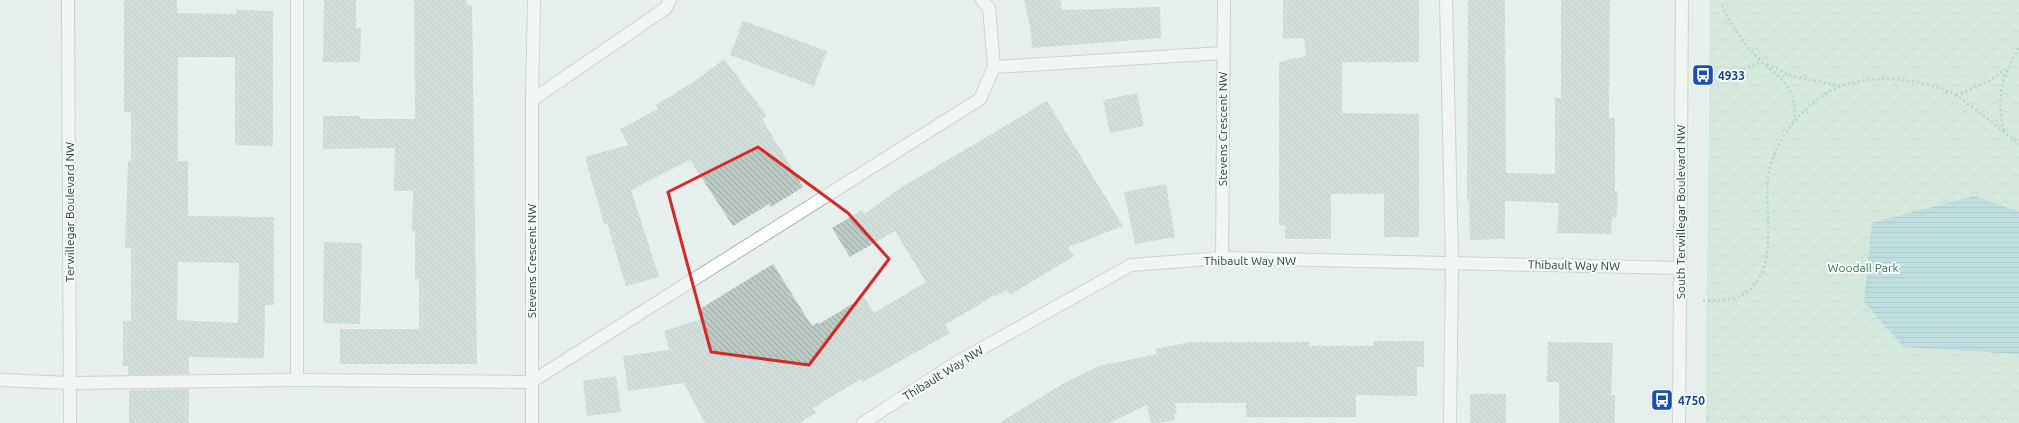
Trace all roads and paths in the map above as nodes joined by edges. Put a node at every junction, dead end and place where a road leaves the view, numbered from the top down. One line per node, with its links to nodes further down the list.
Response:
1 (68, 0): 29 (street, Terwillegar Boulevard NW)
2 (297, 0): 27 (street)
3 (534, 0): 18 (street, Stevens Crescent NW)
4 (670, 0): 18 (street)
5 (982, 0): 13 (street)
6 (1224, 0): 11 (street, Stevens Crescent NW)
7 (1446, 0): 23 (street)
8 (1682, 0): 24 (street, South Terwillegar Boulevard NW)
9 (1722, 5): 12 (path)
10 (2019, 48): 14 (path)
11 (1223, 53): 13 (street); 22 (street, Stevens Crescent NW)
12 (1762, 62): 15 (path); 16 (path); 19 (path)
13 (994, 67): 28 (street)
14 (2007, 69): 17 (path); 20 (path)
15 (1724, 75)
16 (1841, 87): 17 (path); 19 (path)
17 (1955, 95): 20 (path)
18 (532, 100): 28 (street, Stevens Crescent NW)
19 (1795, 120): 25 (path)
20 (2004, 132): 21 (path)
21 (2019, 144)
22 (1222, 258): 23 (street, Thibault Way NW); 32 (street, Thibault Way NW)
23 (1452, 262): 24 (street, Thibault Way NW); 33 (street)
24 (1680, 268): 25 (street, South Terwillegar Boulevard NW)
25 (1680, 301): 34 (street, South Terwillegar Boulevard NW)
26 (0, 380): 29 (street)
27 (297, 380): 28 (street); 29 (street)
28 (531, 382): 31 (street, Stevens Crescent NW)
29 (70, 383): 30 (street, Terwillegar Boulevard NW)
30 (70, 423)
31 (532, 423)
32 (863, 423)
33 (1450, 423)
34 (1679, 423)

